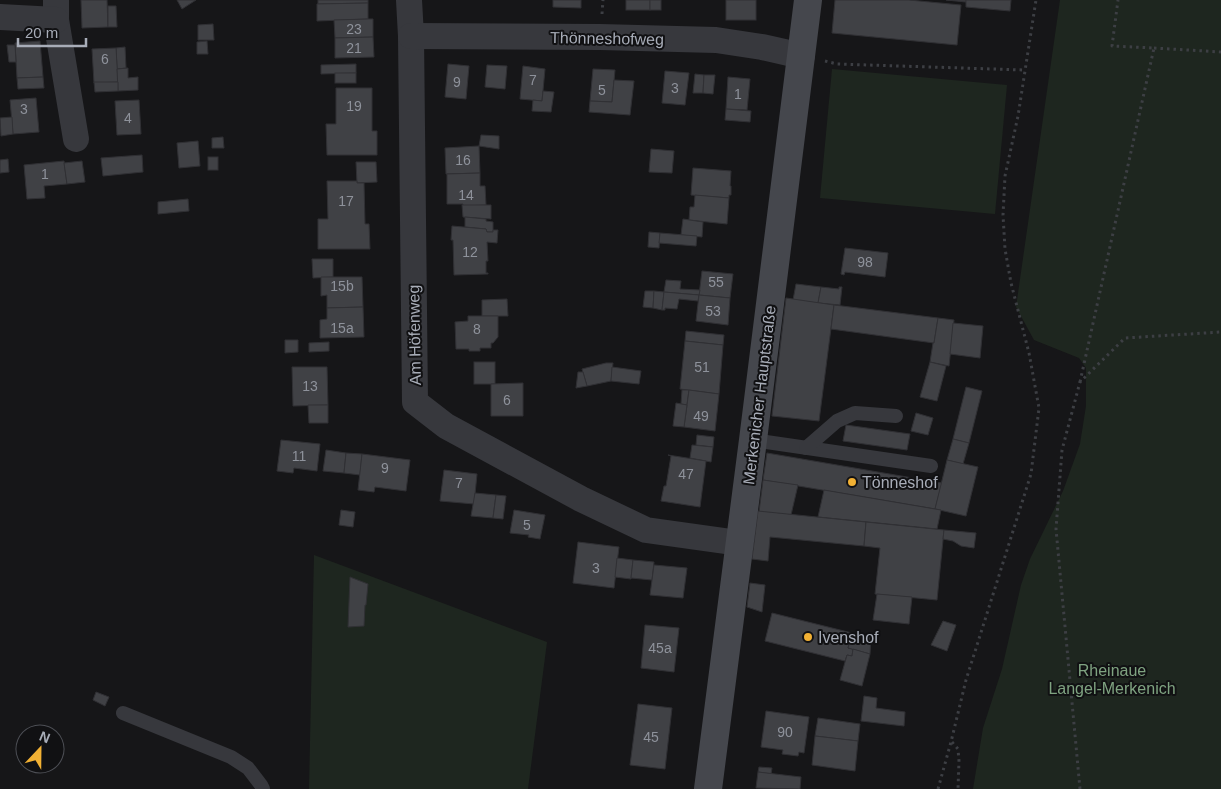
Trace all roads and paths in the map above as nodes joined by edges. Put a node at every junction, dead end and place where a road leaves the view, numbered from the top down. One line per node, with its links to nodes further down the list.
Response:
1 (409, 0): 7 (street, Am Höfenweg)
2 (808, 0): 10 (street, Merkenicher Hauptstraße)
3 (1036, 0): 11 (path)
4 (1118, 0): 8 (path)
5 (56, 10): 6 (street); 12 (street)
6 (0, 17)
7 (411, 36): 10 (street, Thönneshofweg); 19 (street, Am Höfenweg)
8 (1154, 48): 9 (path); 14 (path)
9 (1221, 52)
10 (802, 56): 11 (path); 16 (street, Merkenicher Hauptstraße)
11 (1024, 70): 21 (path)
12 (76, 139)
13 (1221, 332): 14 (path)
14 (1080, 382): 26 (path)
15 (896, 416): 17 (lane)
16 (753, 440): 17 (lane); 19 (street, Merkenicher Hauptstraße)
17 (806, 448): 18 (lane)
18 (931, 466)
19 (739, 543): 23 (street, Merkenicher Hauptstraße)
20 (123, 713): 22 (lane)
21 (951, 742): 24 (path); 25 (path)
22 (263, 789)
23 (708, 789)
24 (938, 789)
25 (958, 789)
26 (1080, 789)

